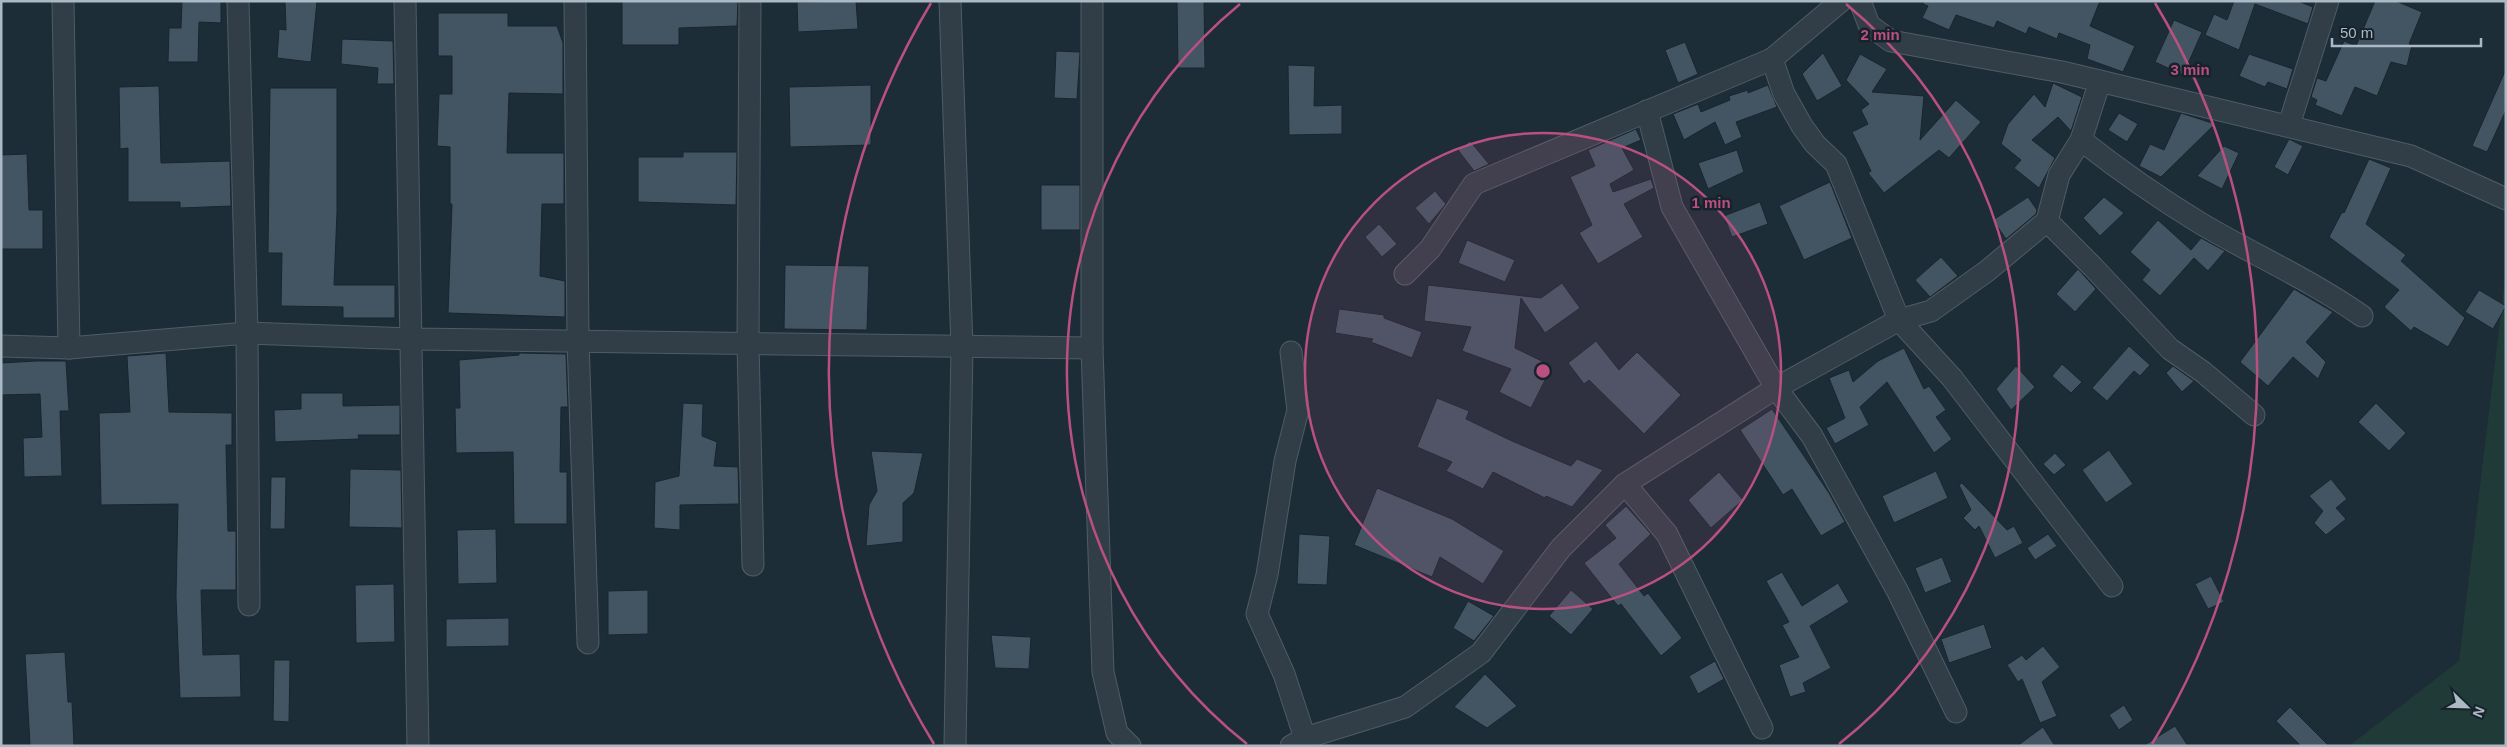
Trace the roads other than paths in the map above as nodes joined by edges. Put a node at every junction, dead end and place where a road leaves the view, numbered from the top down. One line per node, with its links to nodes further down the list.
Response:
1 (63, 1): 27 (street)
2 (238, 1): 21 (street)
3 (405, 1): 22 (street)
4 (575, 1): 23 (street)
5 (750, 1): 24 (street)
6 (950, 1): 26 (street)
7 (1092, 1): 28 (street)
8 (1841, 1): 11 (street)
9 (1860, 1): 12 (street)
10 (2328, 1): 14 (street)
11 (1772, 59): 13 (street); 20 (street)
12 (2100, 81): 14 (street); 15 (street)
13 (1646, 111): 18 (street); 30 (street)
14 (2289, 125): 16 (street)
15 (2081, 140): 17 (street); 19 (street)
16 (2506, 199)
17 (2047, 221): 20 (street); 31 (street)
18 (1405, 274)
19 (2362, 316)
20 (1899, 320): 30 (street); 34 (street)
21 (247, 333): 22 (street); 27 (street); 35 (street)
22 (412, 339): 23 (street); 40 (street)
23 (578, 340): 24 (street); 36 (street)
24 (748, 344): 26 (street); 33 (street)
25 (1, 346): 27 (street)
26 (962, 347): 28 (street); 41 (street)
27 (69, 348)
28 (1092, 348): 42 (street)
29 (1291, 352): 39 (street)
30 (1776, 388): 32 (street); 37 (street)
31 (2254, 415)
32 (1626, 484): 38 (street); 39 (street)
33 (753, 565)
34 (2112, 586)
35 (249, 605)
36 (588, 643)
37 (1956, 712)
38 (1762, 728)
39 (1298, 742)
40 (418, 746)
41 (955, 746)
42 (1130, 746)

